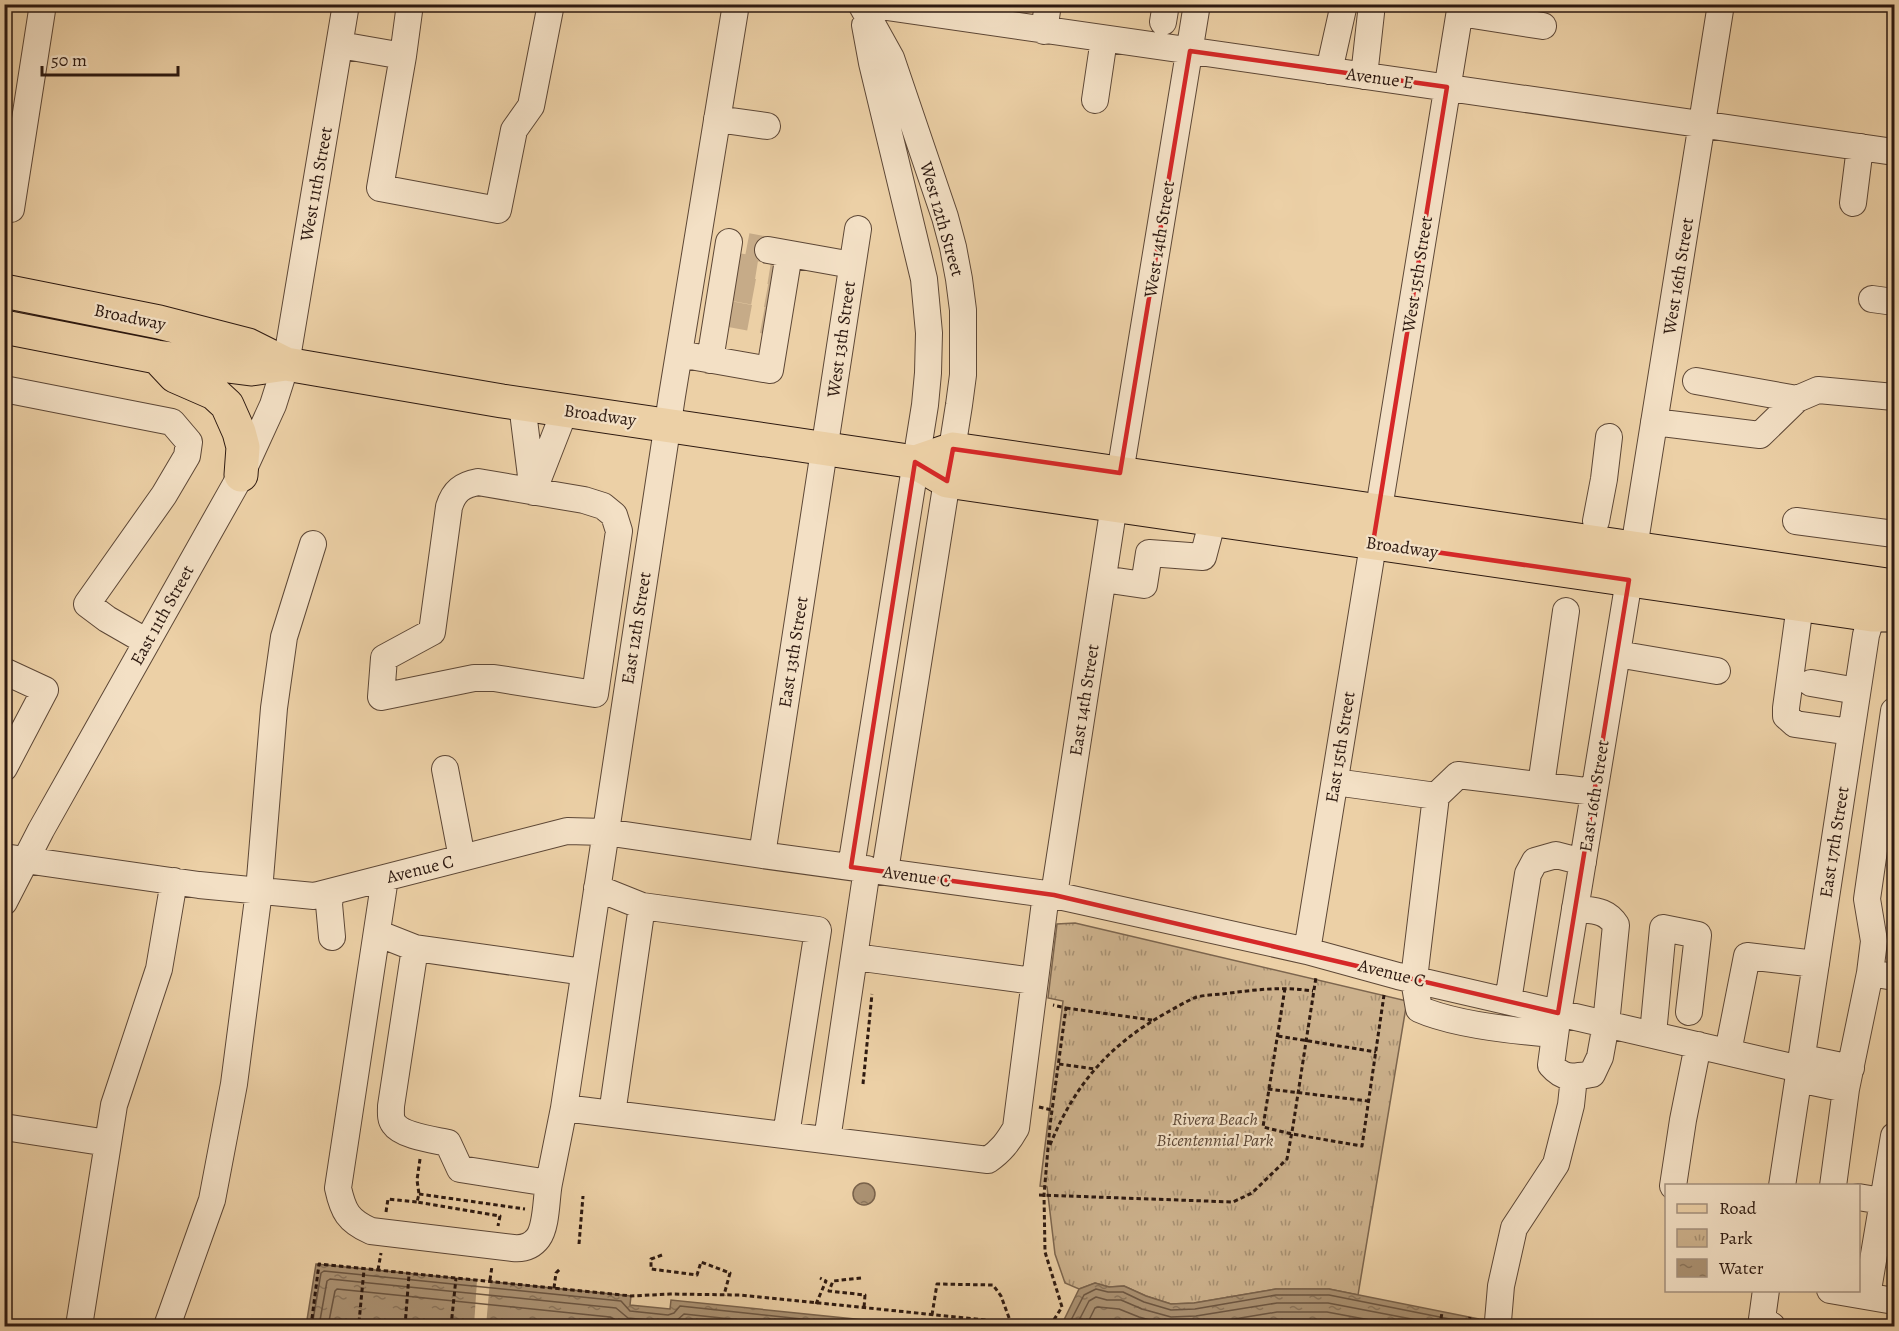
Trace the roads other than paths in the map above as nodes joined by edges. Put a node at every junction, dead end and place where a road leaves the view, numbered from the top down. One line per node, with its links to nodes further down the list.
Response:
1 (43, 4): 30 (street)
2 (346, 4): 17 (street, West 11th Street)
3 (410, 4): 19 (street)
4 (551, 4): 19 (street)
5 (736, 4): 24 (street)
6 (863, 4): 13 (street, Avenue E); 51 (street, West 12th Street); 52 (street, West 12th Street)
7 (1048, 4): 15 (street)
8 (1197, 4): 18 (street, West 14th Street)
9 (1344, 4): 20 (street)
10 (1372, 4): 21 (street)
11 (1721, 4): 25 (street, West 16th Street)
12 (1460, 9): 14 (street); 22 (street, West 15th Street)
13 (974, 13): 15 (street, Avenue E)
14 (1543, 26)
15 (1044, 31): 16 (street, Avenue E)
16 (1104, 39): 18 (street, Avenue E); 23 (street)
17 (339, 45): 19 (street); 40 (street, West 11th Street)
18 (1190, 51): 20 (street, Avenue E); 53 (street, West 14th Street)
19 (403, 56)
20 (1329, 71): 21 (street, Avenue E)
21 (1364, 76): 22 (street, Avenue E)
22 (1447, 87): 25 (street, Avenue E); 60 (street, West 15th Street)
23 (1095, 100)
24 (717, 119): 26 (street); 32 (street)
25 (1702, 124): 27 (street, Avenue E); 47 (street, West 16th Street)
26 (767, 126)
27 (1860, 147): 28 (street, Avenue E); 29 (street)
28 (1894, 152)
29 (1853, 203)
30 (11, 209)
31 (858, 229): 33 (street, West 13th Street)
32 (698, 236): 34 (street); 37 (street)
33 (852, 265): 34 (street); 50 (street, West 13th Street)
34 (754, 269): 39 (street); 39 (street)
35 (4, 291): 40 (main road, Broadway)
36 (4, 327): 38 (main road, Broadway)
37 (679, 354): 39 (street); 48 (street)
38 (156, 357): 40 (main road, Broadway); 54 (main road)
39 (710, 360)
40 (286, 364): 45 (main road, Broadway); 54 (street, East 11th Street)
41 (1696, 381): 44 (street)
42 (4, 389): 73 (street)
43 (1894, 397): 44 (street)
44 (1797, 399): 47 (street)
45 (522, 404): 46 (main road, Broadway); 58 (street)
46 (565, 410): 48 (main road, Broadway); 58 (street)
47 (1654, 422): 57 (street, West 16th Street)
48 (668, 425): 50 (main road, Broadway); 80 (street, East 12th Street)
49 (1609, 436): 55 (street)
50 (825, 448): 52 (main road, Broadway); 91 (street, East 13th Street)
51 (952, 449): 52 (main road, Broadway); 53 (main road, Broadway); 56 (street, West 12th Street)
52 (915, 462): 56 (main road, Broadway); 95 (street)
53 (1120, 473): 60 (main road, Broadway)
54 (241, 474): 73 (street, East 11th Street)
55 (1604, 479): 57 (street); 63 (street)
56 (947, 481): 59 (main road, Broadway); 95 (street)
57 (1644, 484): 67 (street, West 16th Street)
58 (533, 492): 79 (street); 79 (street)
59 (1114, 505): 61 (main road, Broadway); 68 (street, East 14th Street)
60 (1379, 511): 65 (street, West 15th Street); 67 (main road, Broadway)
61 (1213, 519): 65 (main road, Broadway); 68 (street)
62 (1796, 520): 64 (street)
63 (1596, 521)
64 (1894, 534)
65 (1373, 543): 69 (main road, Broadway); 85 (street, East 15th Street)
66 (313, 544): 99 (street)
67 (1634, 548): 70 (main road, Broadway)
68 (1103, 579): 101 (street, East 14th Street)
69 (1629, 580): 71 (main road, Broadway); 74 (street, East 16th Street)
70 (1890, 594): 71 (main road, Broadway); 78 (street, East 17th Street)
71 (1800, 605): 82 (street)
72 (1566, 611): 87 (street)
73 (147, 642): 92 (street, East 11th Street)
74 (1617, 654): 75 (street); 88 (street, East 16th Street)
75 (1717, 671)
76 (14, 676): 83 (street)
77 (1811, 683): 78 (street)
78 (1857, 691): 82 (street, East 17th Street)
79 (595, 694): 80 (street)
80 (626, 698): 90 (street, East 12th Street)
81 (1894, 711): 86 (street)
82 (1851, 732): 110 (street, East 17th Street)
83 (4, 768)
84 (445, 769): 93 (street)
85 (1335, 782): 89 (street); 109 (street, East 15th Street)
86 (1890, 782): 112 (street)
87 (1541, 785): 88 (street); 89 (street)
88 (1594, 792): 94 (street, East 16th Street)
89 (1436, 796): 113 (street)
90 (605, 831): 91 (street, Avenue C); 93 (street, Avenue C); 98 (street, East 12th Street)
91 (762, 855): 95 (street, Avenue C)
92 (15, 858): 97 (street, Avenue C); 102 (street, East 11th Street)
93 (462, 858): 96 (street, Avenue C)
94 (1583, 862): 104 (street, East 16th Street); 115 (street)
95 (868, 869): 101 (street, Avenue C); 108 (street)
96 (385, 878): 100 (street, Avenue C); 105 (street, East 12th Street)
97 (174, 881): 99 (street, Avenue C); 131 (street)
98 (597, 888): 103 (street); 111 (street, East 12th Street)
99 (259, 891): 100 (street, Avenue C); 144 (street)
100 (331, 892): 106 (street)
101 (1050, 895): 109 (street, Avenue C); 114 (street, East 14th Street)
102 (4, 902)
103 (642, 906): 126 (street); 128 (street)
104 (1575, 909): 117 (street, East 16th Street); 118 (street)
105 (377, 933): 107 (street); 132 (street, East 12th Street)
106 (332, 937)
107 (415, 948): 111 (street); 132 (street)
108 (855, 957): 114 (street); 130 (street)
109 (1312, 961): 113 (street, Avenue C)
110 (1816, 964): 121 (street); 122 (street, East 17th Street)
111 (584, 972): 125 (street, East 12th Street)
112 (1882, 975): 124 (street)
113 (1414, 980): 115 (street, Avenue C); 117 (street)
114 (1033, 981): 130 (street, East 14th Street)
115 (1508, 1001): 117 (street, Avenue C)
116 (1689, 1012): 119 (street)
117 (1557, 1024): 118 (street, Avenue C); 123 (street, East 16th Street)
118 (1606, 1024): 119 (street, Avenue C); 123 (street)
119 (1653, 1034): 120 (street, Avenue C)
120 (1698, 1045): 121 (street, Avenue C); 133 (street)
121 (1728, 1052): 122 (street, Avenue C)
122 (1800, 1070): 124 (street, Avenue C); 134 (street, East 17th Street)
123 (1574, 1077): 141 (street)
124 (1848, 1078): 135 (street)
125 (564, 1108): 126 (street, East 14th Street); 132 (street, East 12th Street)
126 (612, 1114): 128 (street, East 14th Street)
127 (4, 1127): 131 (street)
128 (786, 1135): 130 (street, East 14th Street)
129 (1894, 1136): 136 (street)
130 (827, 1140)
131 (108, 1143): 143 (street)
132 (549, 1183)
133 (1673, 1184)
134 (1782, 1184)
135 (1833, 1184)
136 (1879, 1200): 139 (street)
137 (1766, 1292): 142 (street)
138 (1842, 1292): 139 (street)
139 (1867, 1296): 140 (street)
140 (1894, 1301)
141 (1498, 1321)
142 (1767, 1323)
143 (79, 1326)
144 (167, 1326)

